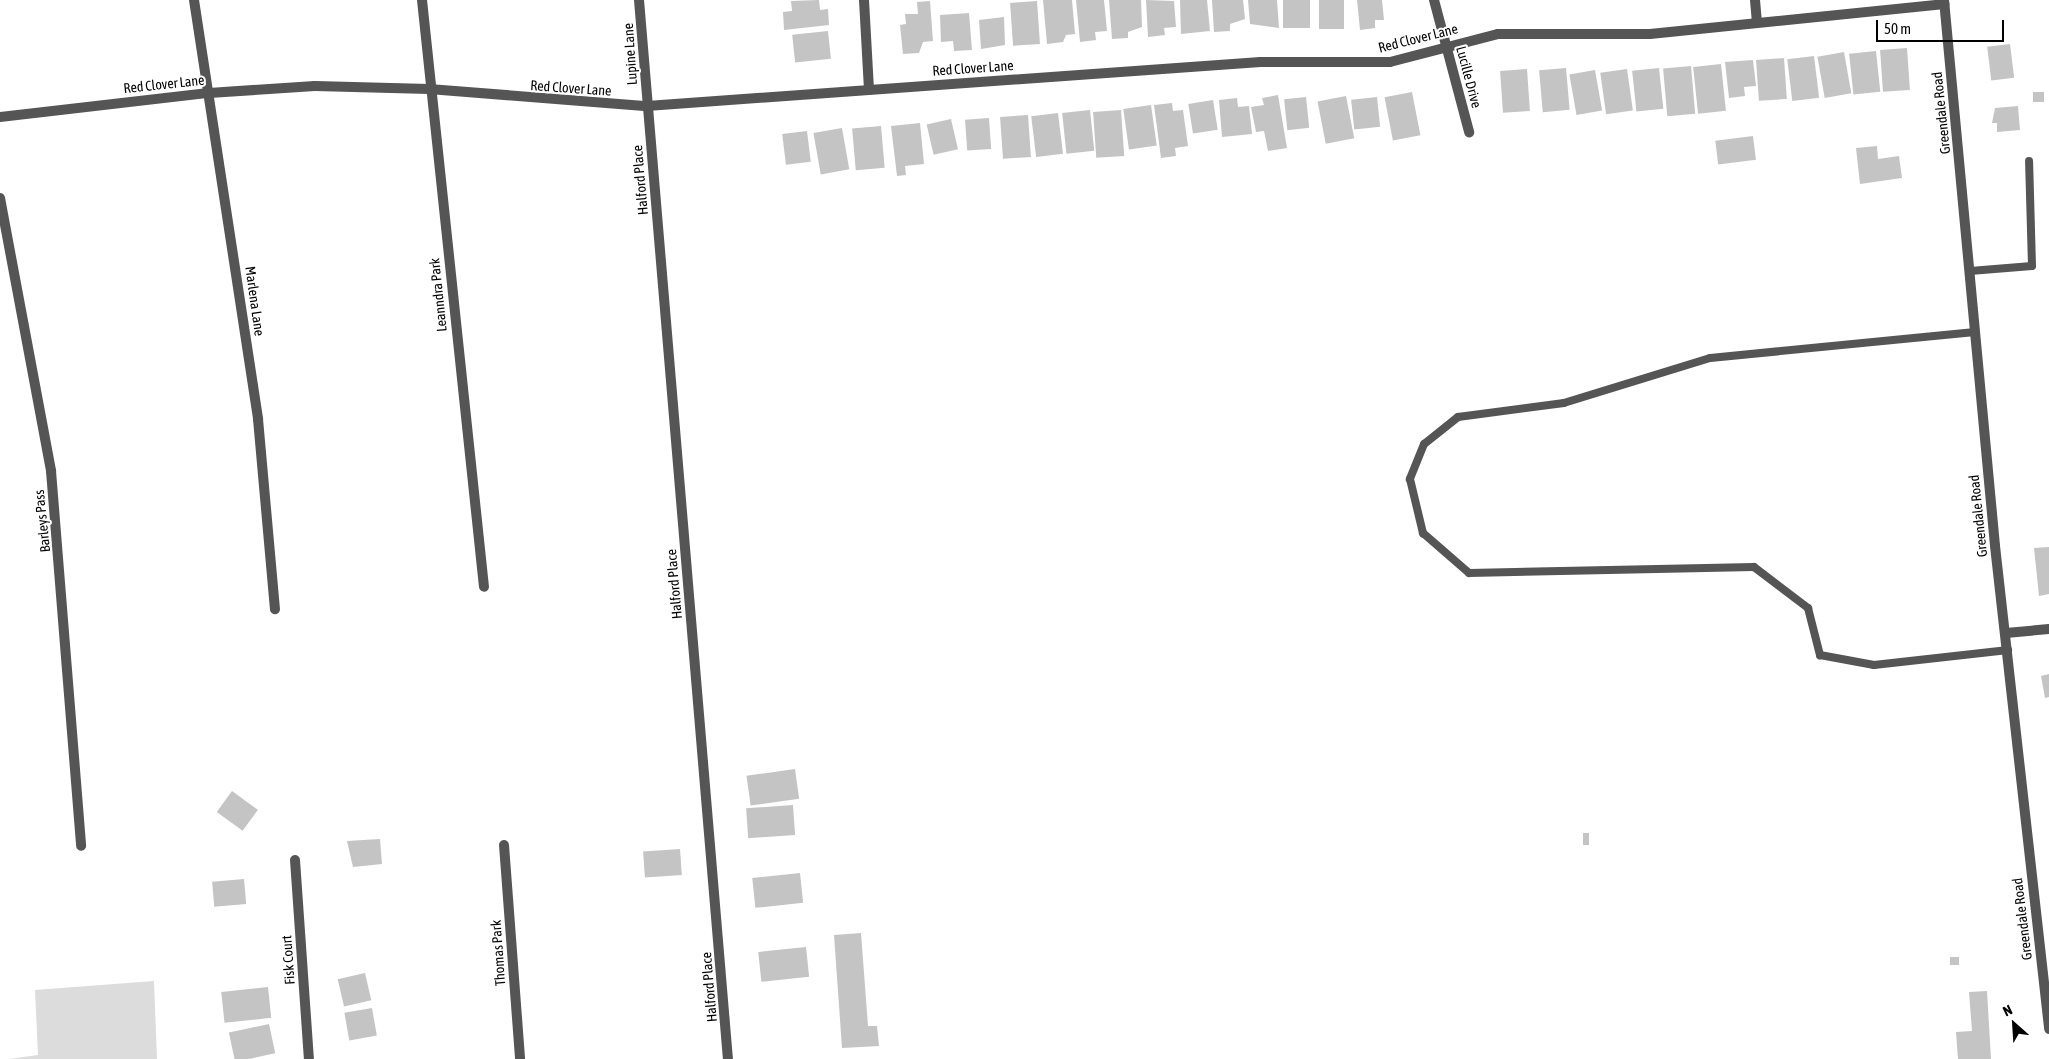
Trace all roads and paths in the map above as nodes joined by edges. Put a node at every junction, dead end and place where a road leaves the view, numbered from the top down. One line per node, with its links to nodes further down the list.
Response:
1 (194, 0): 12 (street, Marlena Lane)
2 (422, 0): 10 (street, Leanndra Park)
3 (639, 0): 13 (street, Lupine Lane)
4 (864, 0): 11 (street)
5 (1434, 0): 9 (street, Lucille Drive)
6 (1755, 0): 8 (street)
7 (1944, 2): 8 (street, Red Clover Lane); 18 (street, Greendale Road)
8 (1757, 22): 9 (street, Red Clover Lane)
9 (1446, 45): 11 (street, Red Clover Lane); 15 (street, Lucille Drive)
10 (429, 89): 12 (street, Red Clover Lane); 13 (street, Red Clover Lane); 20 (street, Leanndra Park)
11 (869, 90): 13 (street, Red Clover Lane)
12 (209, 93): 14 (street, Red Clover Lane); 21 (street, Marlena Lane)
13 (647, 106): 31 (street, Halford Place)
14 (0, 117)
15 (1469, 132)
16 (2029, 161): 18 (lane)
17 (0, 198): 26 (street, Barleys Pass)
18 (1970, 272): 19 (street, Greendale Road)
19 (1974, 332): 23 (street, Greendale Road); 24 (lane)
20 (484, 587)
21 (275, 609)
22 (2049, 628): 23 (street)
23 (2006, 633): 24 (street, Greendale Road)
24 (2008, 650): 28 (street, Greendale Road)
25 (504, 845): 30 (street, Thomas Park)
26 (81, 846)
27 (294, 860): 29 (street, Fisk Court)
28 (2049, 1029)
29 (309, 1059)
30 (520, 1059)
31 (728, 1059)

